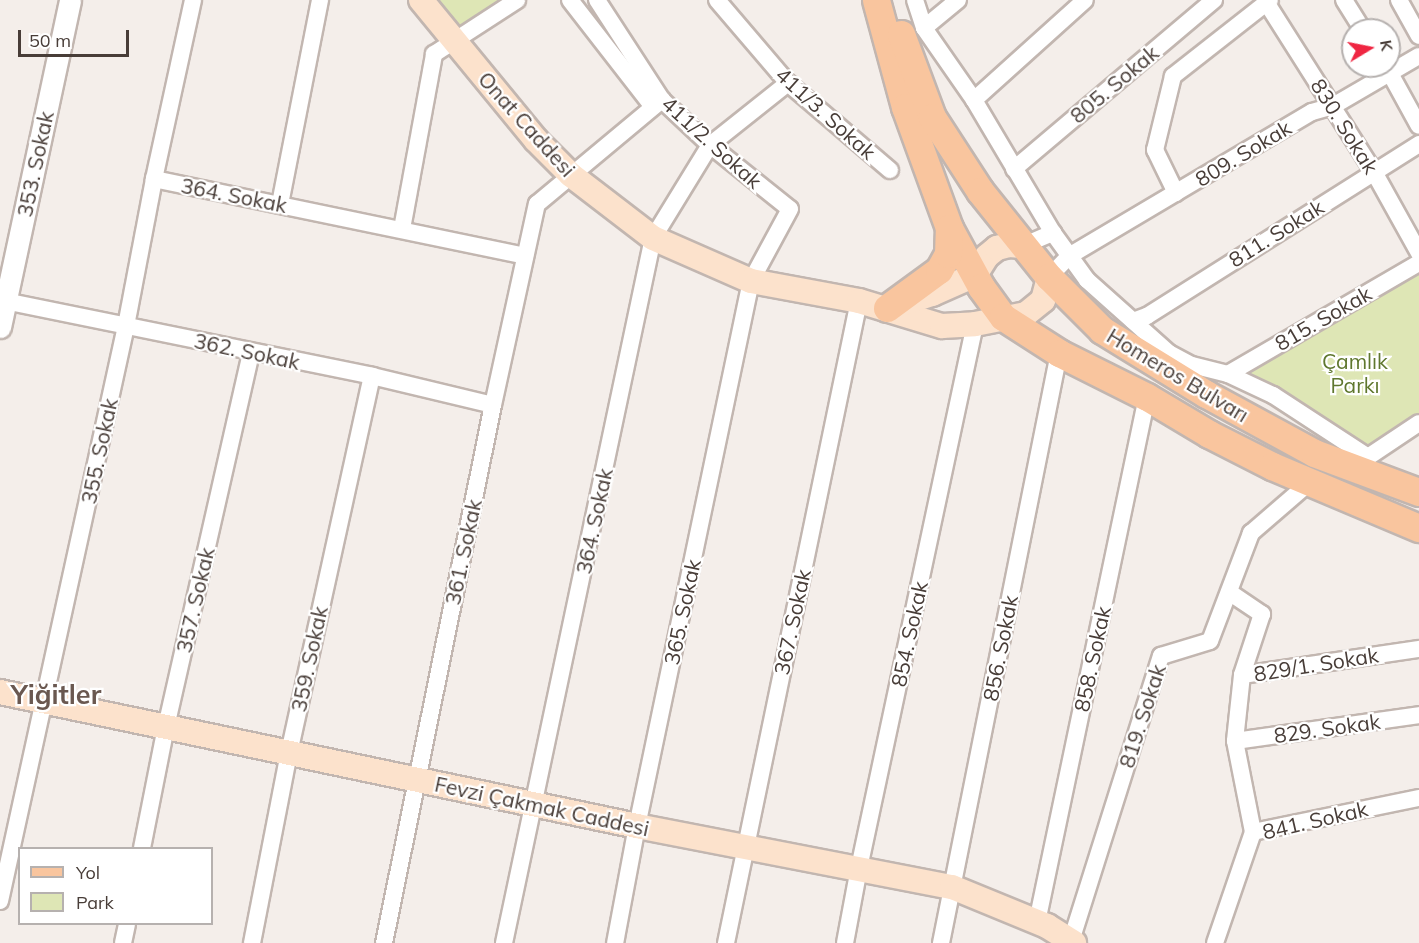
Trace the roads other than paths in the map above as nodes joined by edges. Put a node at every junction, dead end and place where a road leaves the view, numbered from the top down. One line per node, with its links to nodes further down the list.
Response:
1 (70, 0): 54 (street, 353. Sokak)
2 (193, 0): 38 (street, 355. Sokak)
3 (320, 0): 41 (street)
4 (421, 0): 22 (main road, Onat Caddesi)
5 (517, 0): 22 (street)
6 (570, 0): 29 (street)
7 (597, 0): 29 (street, 411/2. Sokak)
8 (717, 0): 27 (street, 411/3. Sokak)
9 (860, 0): 39 (main road)
10 (876, 0): 39 (main road)
11 (895, 0): 46 (main road, Homeros Bulvarı)
12 (915, 0): 20 (street)
13 (958, 0): 20 (street)
14 (1085, 0): 28 (street)
15 (1215, 0): 34 (street, 805. Sokak)
16 (1344, 0): 19 (street)
17 (1400, 0): 21 (street)
18 (1268, 1): 30 (street, 830. Sokak); 40 (street)
19 (1355, 18)
20 (924, 28): 28 (street)
21 (1419, 36)
22 (454, 41): 37 (main road, Onat Caddesi); 43 (street)
23 (1419, 56): 24 (street, 809. Sokak)
24 (1401, 63)
25 (1374, 78): 30 (street, 809. Sokak)
26 (1392, 78): 31 (street)
27 (788, 83): 33 (street); 35 (street, 411/3. Sokak)
28 (974, 100): 34 (street)
29 (657, 104): 33 (street, 411/2. Sokak); 37 (street, 361. Sokak)
30 (1333, 106): 36 (street, 830. Sokak); 40 (street, 809. Sokak)
31 (1419, 126)
32 (1419, 144): 36 (street, 811. Sokak)
33 (710, 145): 45 (street, 364. Sokak); 53 (street, 411/2. Sokak)
34 (1014, 169): 44 (street)
35 (890, 170)
36 (1374, 172): 47 (street, 830. Sokak); 58 (street, 811. Sokak)
37 (571, 175): 45 (main road, Onat Caddesi); 48 (street, 361. Sokak)
38 (154, 179): 41 (street, 364. Sokak); 60 (street, 355. Sokak)
39 (934, 186): 42 (main road)
40 (1176, 193): 49 (street, 809. Sokak)
41 (280, 204): 43 (street, 364. Sokak)
42 (949, 228): 51 (main road); 56 (main road)
43 (402, 229): 48 (street, 364. Sokak)
44 (1053, 233): 46 (street); 49 (street)
45 (653, 238): 53 (main road, Onat Caddesi); 86 (street, 364. Sokak)
46 (1022, 246): 51 (main road); 52 (main road, Homeros Bulvarı)
47 (1419, 253)
48 (525, 256): 69 (street, 361. Sokak)
49 (1070, 256): 52 (street, 809. Sokak); 58 (street)
50 (1419, 263): 65 (street, 815. Sokak)
51 (975, 275): 56 (main road); 57 (main road)
52 (1049, 277): 57 (main road, Onat Caddesi); 67 (main road, Homeros Bulvarı)
53 (751, 281): 55 (main road, Onat Caddesi); 87 (street, 365. Sokak)
54 (3, 300): 60 (street, 362. Sokak); 61 (street, 353. Sokak)
55 (859, 300): 56 (main road, Onat Caddesi); 90 (street, 367. Sokak)
56 (886, 308): 59 (main road, Onat Caddesi)
57 (1004, 317): 59 (main road, Onat Caddesi); 63 (main road, Homeros Bulvarı)
58 (1133, 321): 64 (street)
59 (975, 324): 91 (street, 854. Sokak)
60 (126, 326): 62 (street, 362. Sokak); 79 (street, 355. Sokak)
61 (0, 327)
62 (250, 352): 66 (street, 362. Sokak); 81 (street, 357. Sokak)
63 (1059, 353): 68 (main road, Homeros Bulvarı); 92 (street, 856. Sokak)
64 (1169, 353): 65 (street); 67 (main road)
65 (1228, 374): 71 (street)
66 (372, 376): 69 (street, 362. Sokak); 83 (street, 359. Sokak)
67 (1206, 394): 73 (main road, Homeros Bulvarı)
68 (1147, 397): 72 (main road, Homeros Bulvarı); 95 (street, 858. Sokak)
69 (493, 405): 84 (street, 361. Sokak)
70 (1419, 423): 71 (street)
71 (1368, 457): 73 (main road)
72 (1310, 482): 74 (main road, Homeros Bulvarı); 75 (street, 819. Sokak)
73 (1410, 488)
74 (1419, 528)
75 (1229, 592): 77 (street); 96 (street, 819. Sokak)
76 (1419, 649): 77 (street, 829/1. Sokak)
77 (1242, 675): 82 (street, 829/1. Sokak)
78 (0, 692): 79 (main road, Fevzi Çakmak Caddesi)
79 (45, 701): 81 (main road, Fevzi Çakmak Caddesi); 93 (street, 355. Sokak)
80 (1419, 715): 82 (street, 829. Sokak)
81 (166, 727): 83 (main road, Fevzi Çakmak Caddesi); 89 (street, 357. Sokak)
82 (1235, 741): 88 (street, 829/1. Sokak)
83 (289, 753): 84 (main road, Fevzi Çakmak Caddesi); 98 (street, 359. Sokak)
84 (417, 780): 86 (main road, Fevzi Çakmak Caddesi); 99 (street, 361. Sokak)
85 (1419, 798): 88 (street, 841. Sokak)
86 (534, 804): 87 (main road, Fevzi Çakmak Caddesi); 100 (street, 364. Sokak)
87 (637, 826): 90 (main road, Fevzi Çakmak Caddesi); 101 (street, 365. Sokak)
88 (1253, 832): 105 (street, 841. Sokak)
89 (142, 847)
90 (745, 847): 91 (main road, Fevzi Çakmak Caddesi); 102 (street, 367. Sokak)
91 (859, 868): 92 (main road, Fevzi Çakmak Caddesi); 103 (street, 854. Sokak)
92 (952, 887): 95 (main road, Fevzi Çakmak Caddesi); 104 (street, 856. Sokak)
93 (0, 901)
94 (127, 925): 97 (street)
95 (1042, 930): 96 (main road, Fevzi Çakmak Caddesi)
96 (1073, 942)
97 (123, 943)
98 (252, 943)
99 (384, 943)
100 (504, 943)
101 (615, 943)
102 (726, 943)
103 (845, 943)
104 (941, 943)
105 (1215, 943)

